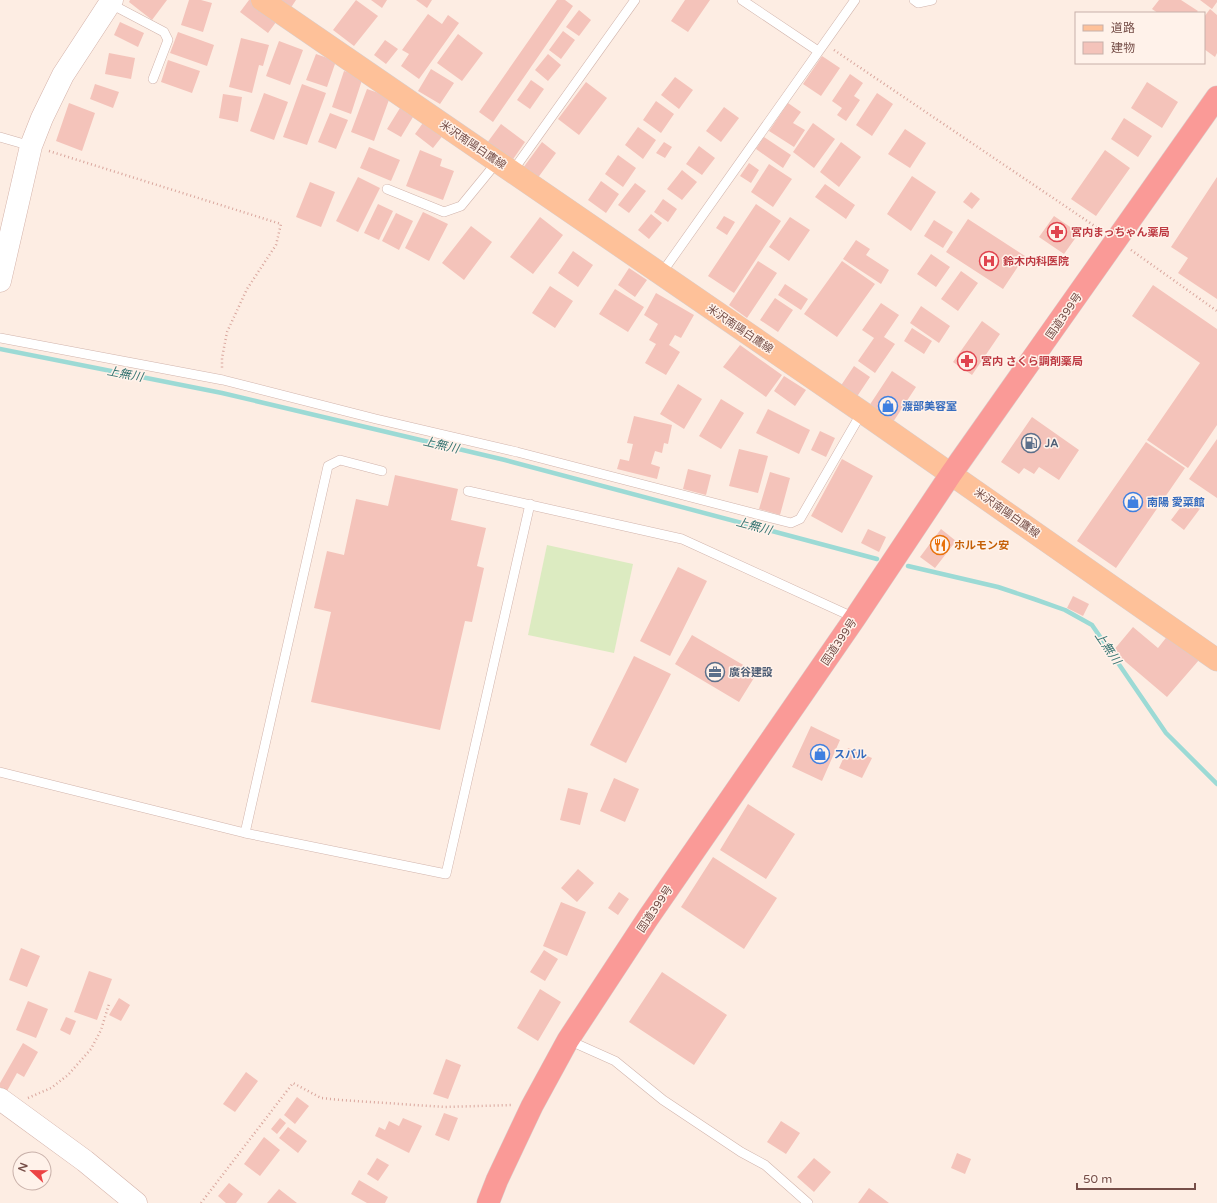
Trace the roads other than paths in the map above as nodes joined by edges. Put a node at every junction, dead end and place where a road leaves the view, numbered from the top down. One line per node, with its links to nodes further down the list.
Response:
1 (262, 0): 13 (main road, 米沢南陽白鷹線)
2 (635, 0): 13 (lane)
3 (742, 0): 8 (lane)
4 (855, 0): 8 (lane)
5 (914, 0): 6 (lane)
6 (932, 0)
7 (108, 1): 9 (lane); 12 (street)
8 (818, 51): 15 (lane)
9 (153, 78)
10 (1217, 97): 20 (highway, 国道399号)
11 (0, 137): 12 (lane)
12 (32, 146): 16 (street)
13 (505, 167): 14 (lane); 15 (main road, 米沢南陽白鷹線)
14 (387, 189)
15 (661, 274): 18 (main road, 米沢南陽白鷹線)
16 (0, 281)
17 (0, 338): 18 (lane)
18 (862, 412): 20 (main road, 米沢南陽白鷹線)
19 (382, 470): 26 (lane)
20 (951, 474): 23 (highway, 国道399号); 24 (main road, 米沢南陽白鷹線)
21 (468, 491): 22 (lane)
22 (530, 504): 23 (lane); 26 (lane)
23 (855, 618): 27 (highway, 国道399号)
24 (1217, 660)
25 (0, 772): 26 (lane)
26 (246, 833)
27 (568, 1040): 30 (highway, 国道399号); 31 (lane)
28 (4, 1102): 29 (street)
29 (136, 1203)
30 (488, 1203)
31 (808, 1203)

